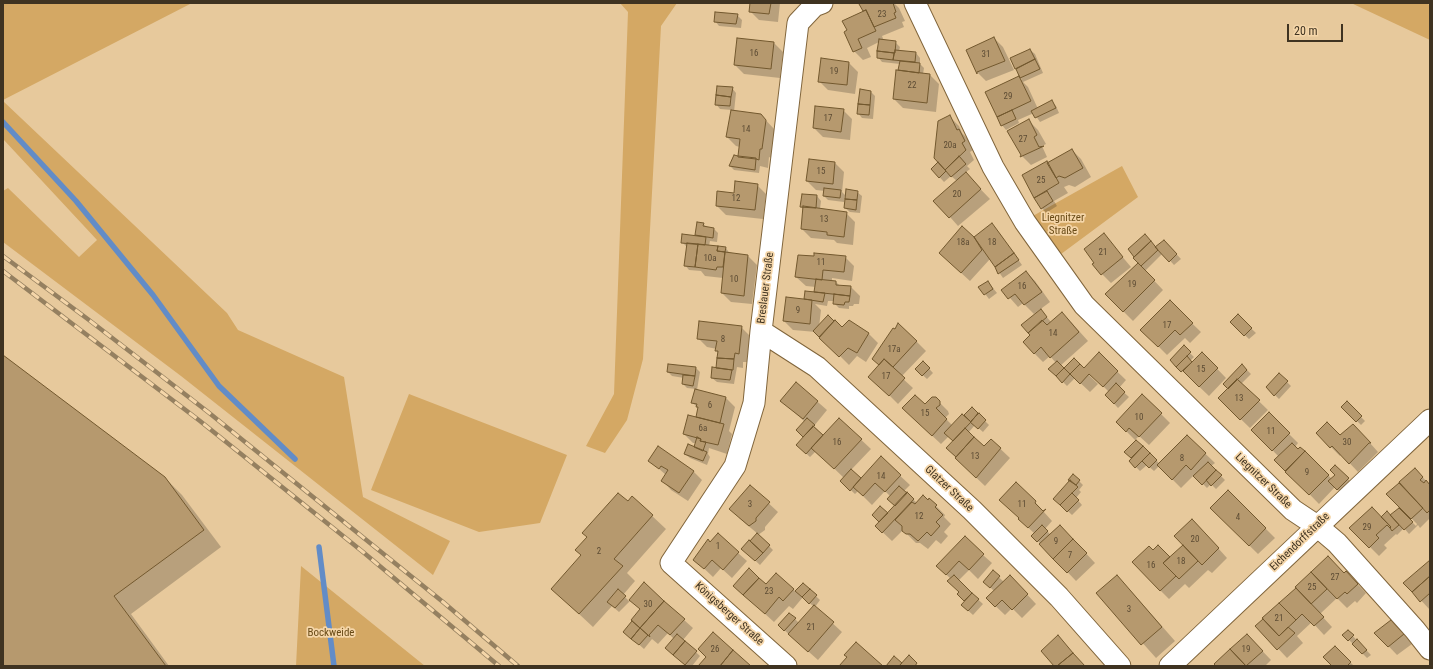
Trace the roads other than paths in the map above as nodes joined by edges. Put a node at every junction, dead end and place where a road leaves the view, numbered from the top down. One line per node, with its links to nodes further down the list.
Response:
1 (822, 3): 3 (street, Breslauer Straße)
2 (915, 3): 5 (street, Liegnitzer Straße)
3 (761, 331): 6 (street, Breslauer Straße); 9 (street, Glatzer Straße)
4 (1430, 420): 5 (street, Eichendorffstraße)
5 (1317, 526): 7 (street, Liegnitzer Straße); 10 (street, Eichendorffstraße)
6 (671, 563): 8 (street, Königsberger Straße)
7 (1430, 649)
8 (786, 666)
9 (1120, 666)
10 (1170, 666)

